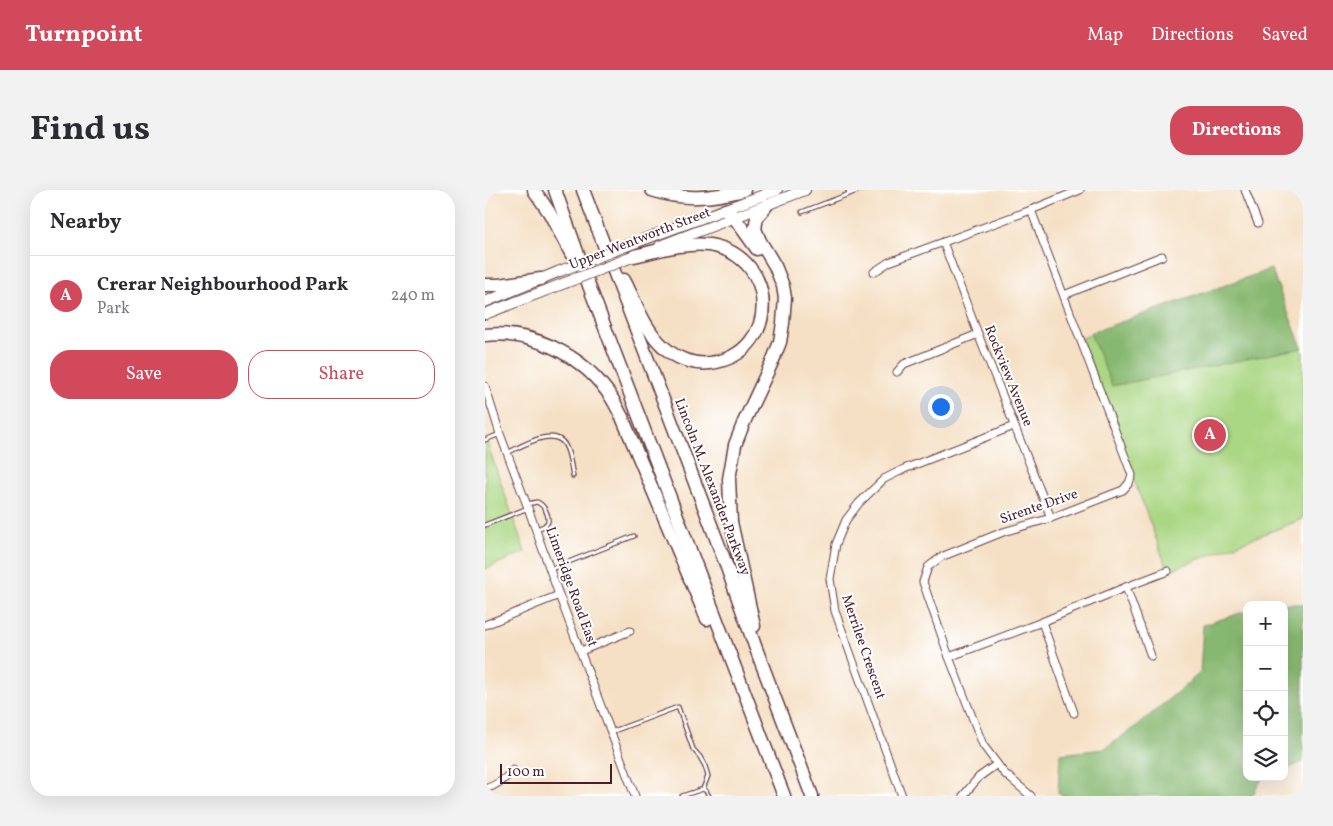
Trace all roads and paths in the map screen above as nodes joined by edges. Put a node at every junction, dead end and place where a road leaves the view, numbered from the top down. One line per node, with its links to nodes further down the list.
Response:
1 (534, 190): 24 (highway)
2 (555, 190): 24 (highway)
3 (583, 190): 17 (highway, Lincoln M. Alexander Parkway)
4 (652, 190): 5 (highway)
5 (744, 190)
6 (777, 190): 15 (main road, Upper Wentworth Street)
7 (805, 190): 12 (main road, Upper Wentworth Street)
8 (860, 190): 11 (lane)
9 (1080, 190): 13 (street)
10 (1245, 190): 16 (street)
11 (848, 192): 14 (lane)
12 (767, 205): 15 (main road, Upper Wentworth Street); 28 (highway)
13 (1031, 210): 18 (street); 25 (street, Sirente Drive)
14 (802, 212)
15 (730, 214): 20 (main road, Upper Wentworth Street); 22 (main road, Upper Wentworth Street, bridge); 28 (highway)
16 (1257, 223)
17 (596, 226): 20 (highway); 50 (highway, Lincoln M. Alexander Parkway)
18 (943, 242): 21 (street); 29 (street, Rockview Avenue)
19 (1162, 256): 25 (street)
20 (633, 257): 27 (main road, Upper Wentworth Street, bridge)
21 (874, 272)
22 (541, 279): 23 (highway); 26 (main road, Upper Wentworth Street)
23 (485, 285)
24 (591, 290): 54 (highway)
25 (1064, 295): 39 (street, Sirente Drive)
26 (485, 302)
27 (485, 314)
28 (783, 324): 50 (highway)
29 (978, 334): 31 (street); 33 (street, Rockview Avenue)
30 (485, 335): 54 (highway)
31 (897, 372)
32 (485, 386): 34 (street, Limeridge Road East)
33 (1014, 426): 39 (street, Rockview Avenue); 66 (street, Merrilee Crescent)
34 (500, 434): 35 (lane); 36 (street, Limeridge Road East)
35 (485, 440)
36 (507, 452): 37 (lane); 38 (street, Limeridge Road East)
37 (573, 476)
38 (528, 506): 40 (lane); 41 (street, Limeridge Road East); 41 (lane)
39 (1051, 518): 53 (street, Sirente Drive)
40 (485, 525)
41 (536, 530): 43 (street, Limeridge Road East)
42 (634, 536): 43 (lane)
43 (550, 569): 46 (street, Limeridge Road East)
44 (1167, 571): 45 (street)
45 (1126, 587): 47 (street); 52 (street)
46 (559, 595): 48 (street); 51 (street, Limeridge Road East)
47 (1042, 622): 53 (street); 55 (street)
48 (485, 625)
49 (630, 631): 51 (street)
50 (755, 646): 65 (highway, Lincoln M. Alexander Parkway)
51 (581, 651): 56 (street, Limeridge Road East)
52 (1151, 656)
53 (949, 657): 57 (street, Sirente Drive)
54 (751, 711): 64 (highway)
55 (1074, 713)
56 (611, 732): 60 (lane); 61 (street, Limeridge Road East)
57 (997, 764): 67 (street); 68 (street, Sirente Drive)
58 (513, 770): 59 (street)
59 (485, 788)
60 (703, 789): 62 (lane); 63 (lane)
61 (635, 796)
62 (682, 796)
63 (709, 796)
64 (784, 796)
65 (812, 796)
66 (902, 796)
67 (963, 796)
68 (1031, 796)

